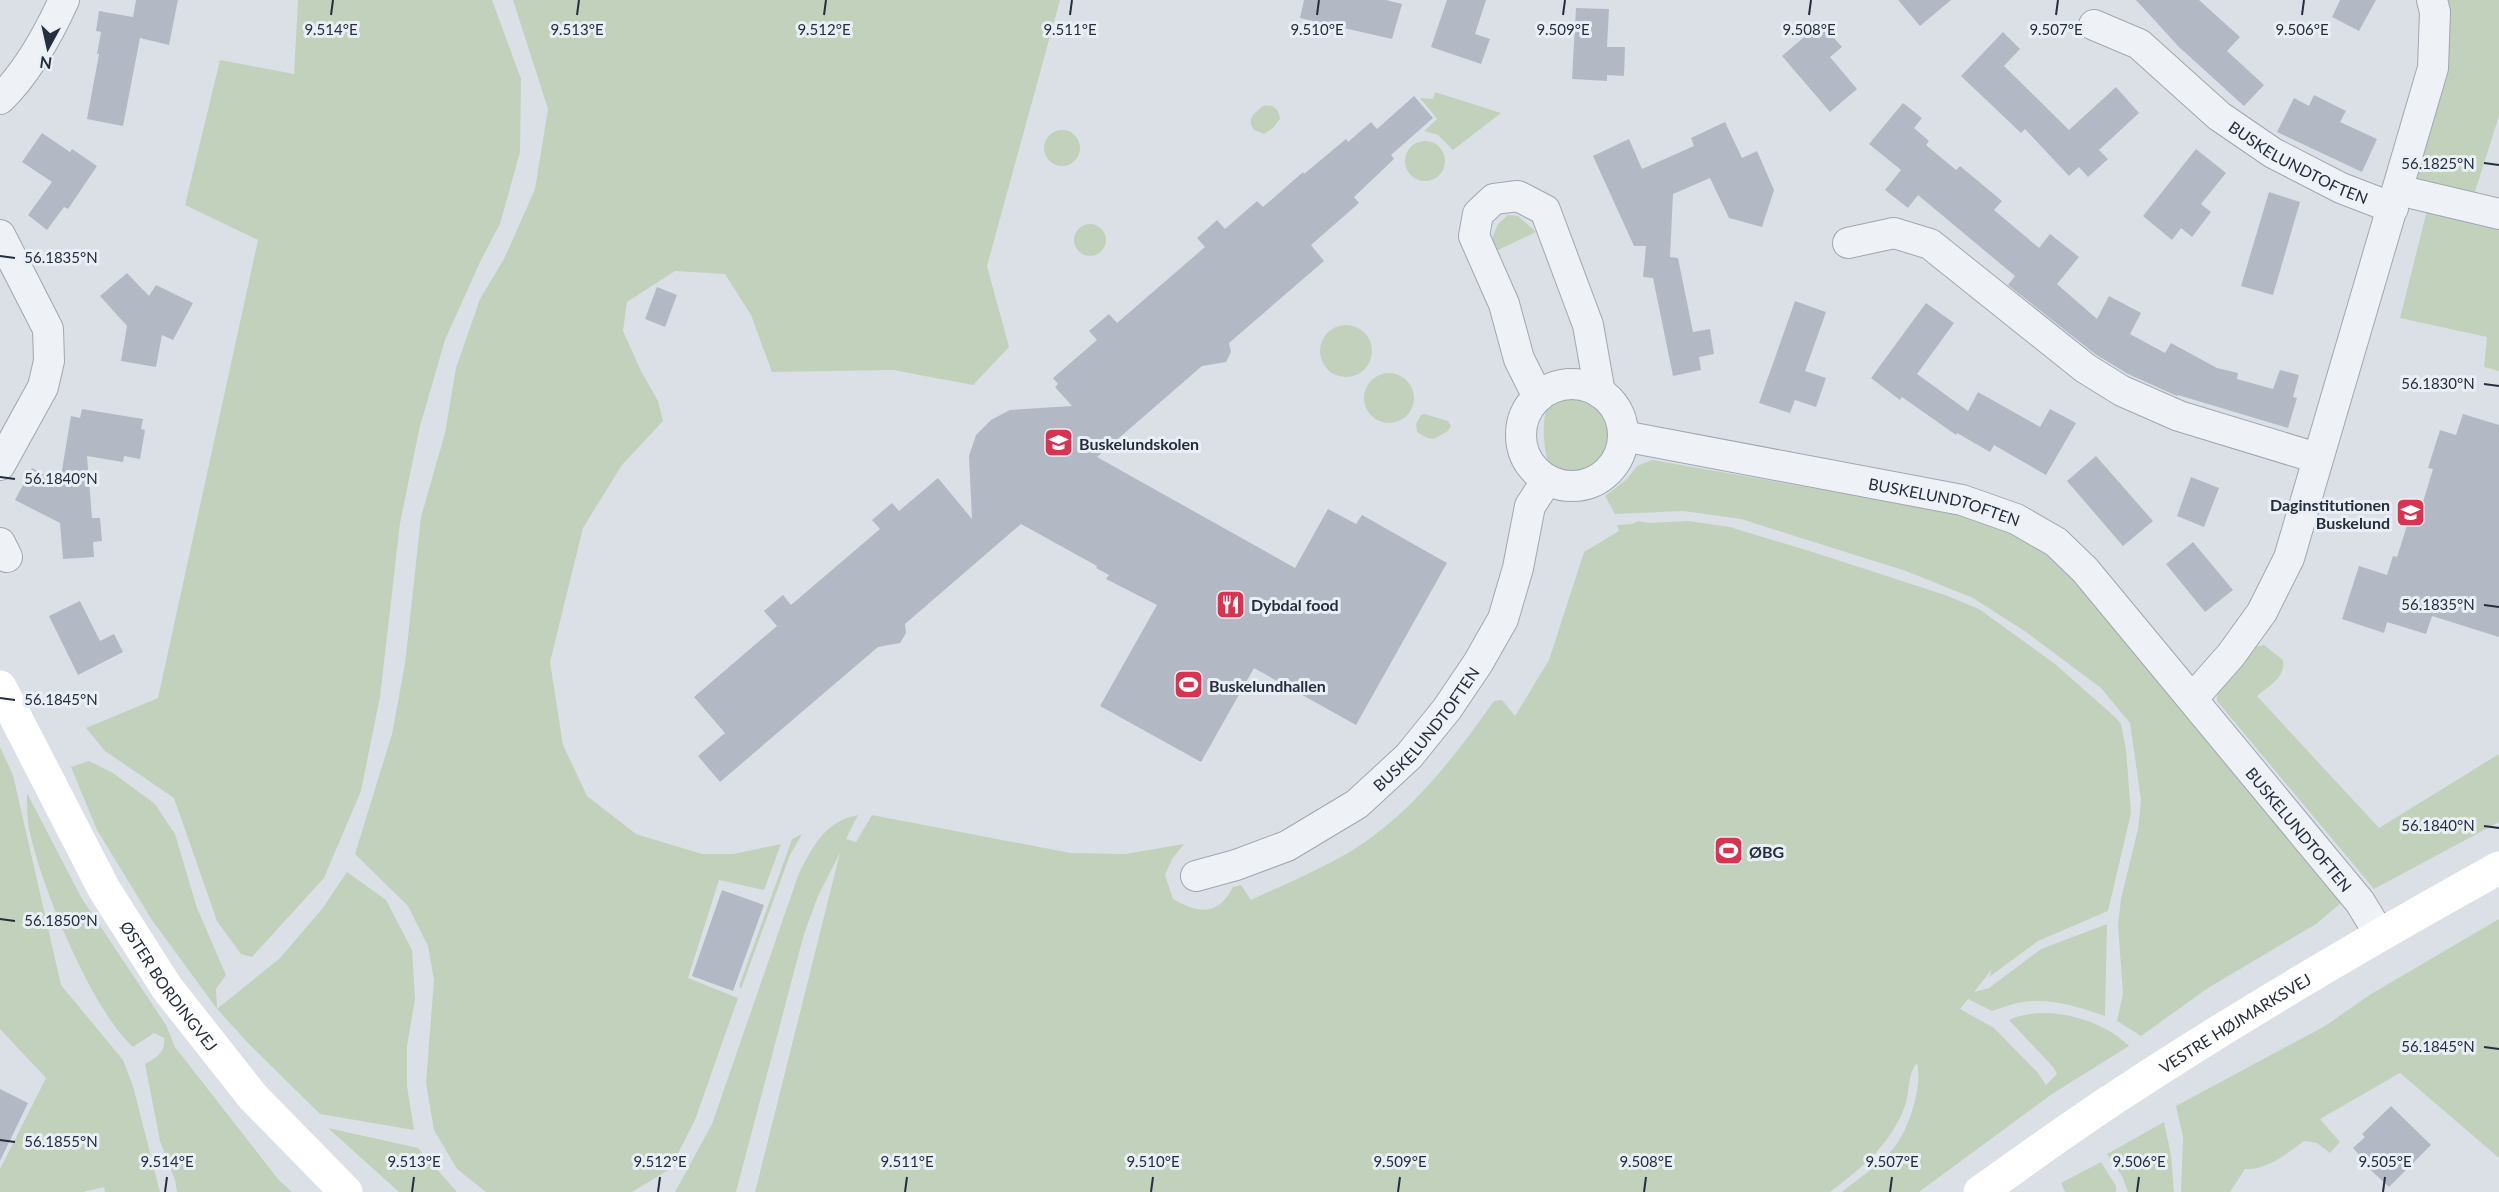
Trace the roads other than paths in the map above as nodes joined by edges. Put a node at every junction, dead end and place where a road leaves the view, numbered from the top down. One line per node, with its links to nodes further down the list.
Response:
1 (64, 0): 4 (street)
2 (2432, 0): 5 (street)
3 (2094, 25): 5 (street, BUSKELUNDTOFTEN)
4 (0, 99)
5 (2396, 199): 6 (street, BUSKELUNDTOFTEN); 12 (street)
6 (2499, 214)
7 (0, 235): 13 (street)
8 (1848, 243): 12 (street)
9 (1600, 393): 10 (street); 10 (street); 11 (street)
10 (1538, 397): 14 (street)
11 (1623, 436): 14 (street); 16 (street, BUSKELUNDTOFTEN)
12 (2317, 458): 16 (street)
13 (0, 465)
14 (1547, 480): 18 (street, BUSKELUNDTOFTEN)
15 (0, 687): 20 (street, ØSTER BORDINGVEJ)
16 (2193, 698): 19 (street, BUSKELUNDTOFTEN)
17 (2499, 868): 19 (street, VESTRE HØJMARKSVEJ)
18 (1197, 876)
19 (2380, 935): 21 (street, VESTRE HØJMARKSVEJ)
20 (346, 1192)
21 (1980, 1192)

